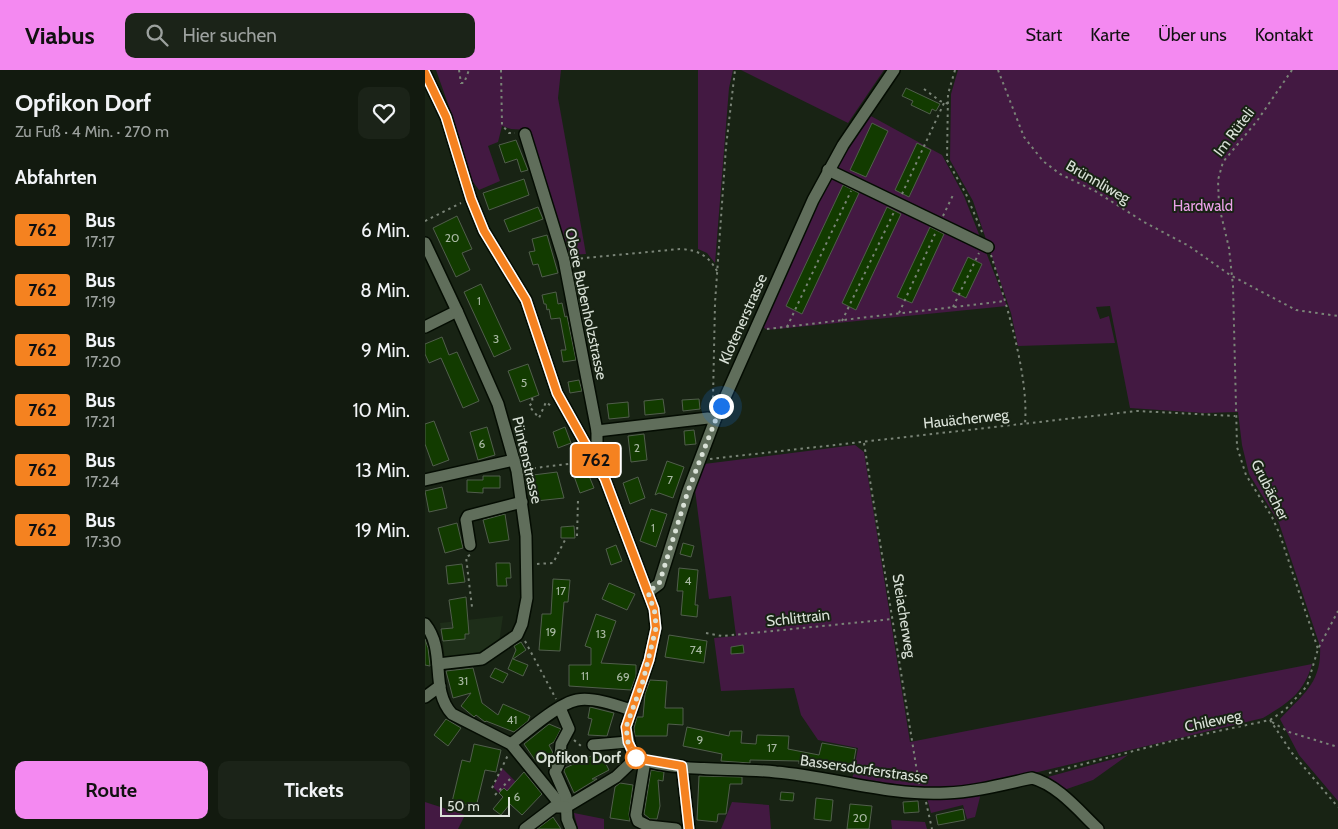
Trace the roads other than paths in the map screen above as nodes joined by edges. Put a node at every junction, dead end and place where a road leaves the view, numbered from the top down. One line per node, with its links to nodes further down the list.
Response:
1 (893, 70): 4 (street, Klotenerstrasse)
2 (425, 73): 11 (street)
3 (525, 134): 10 (street, Obere Bubenholzstrasse)
4 (828, 170): 6 (street); 9 (street, Klotenerstrasse)
5 (425, 243): 7 (street, Püntenstrasse)
6 (985, 245)
7 (457, 311): 8 (street); 12 (street, Püntenstrasse)
8 (425, 327)
9 (715, 420): 10 (street); 16 (street, Klotenerstrasse)
10 (597, 431): 11 (street, Obere Bubenholzstrasse)
11 (594, 456): 16 (street)
12 (514, 460): 13 (street); 14 (street, Püntenstrasse)
13 (425, 480)
14 (522, 502): 15 (street); 18 (street, Püntenstrasse)
15 (470, 545)
16 (648, 592): 22 (street)
17 (425, 624): 18 (street)
18 (438, 664): 19 (street)
19 (440, 686): 20 (street); 25 (street)
20 (425, 697)
21 (560, 708): 22 (street); 25 (street); 28 (street)
22 (631, 710): 23 (street)
23 (628, 742): 24 (street); 26 (street)
24 (593, 745)
25 (513, 746): 28 (street)
26 (640, 760): 27 (street, Bassersdorferstrasse); 28 (street); 31 (street)
27 (682, 766): 32 (street); 33 (street, Bassersdorferstrasse)
28 (566, 807): 29 (street); 30 (street)
29 (525, 829)
30 (571, 829)
31 (676, 829)
32 (689, 829)
33 (1098, 829)

